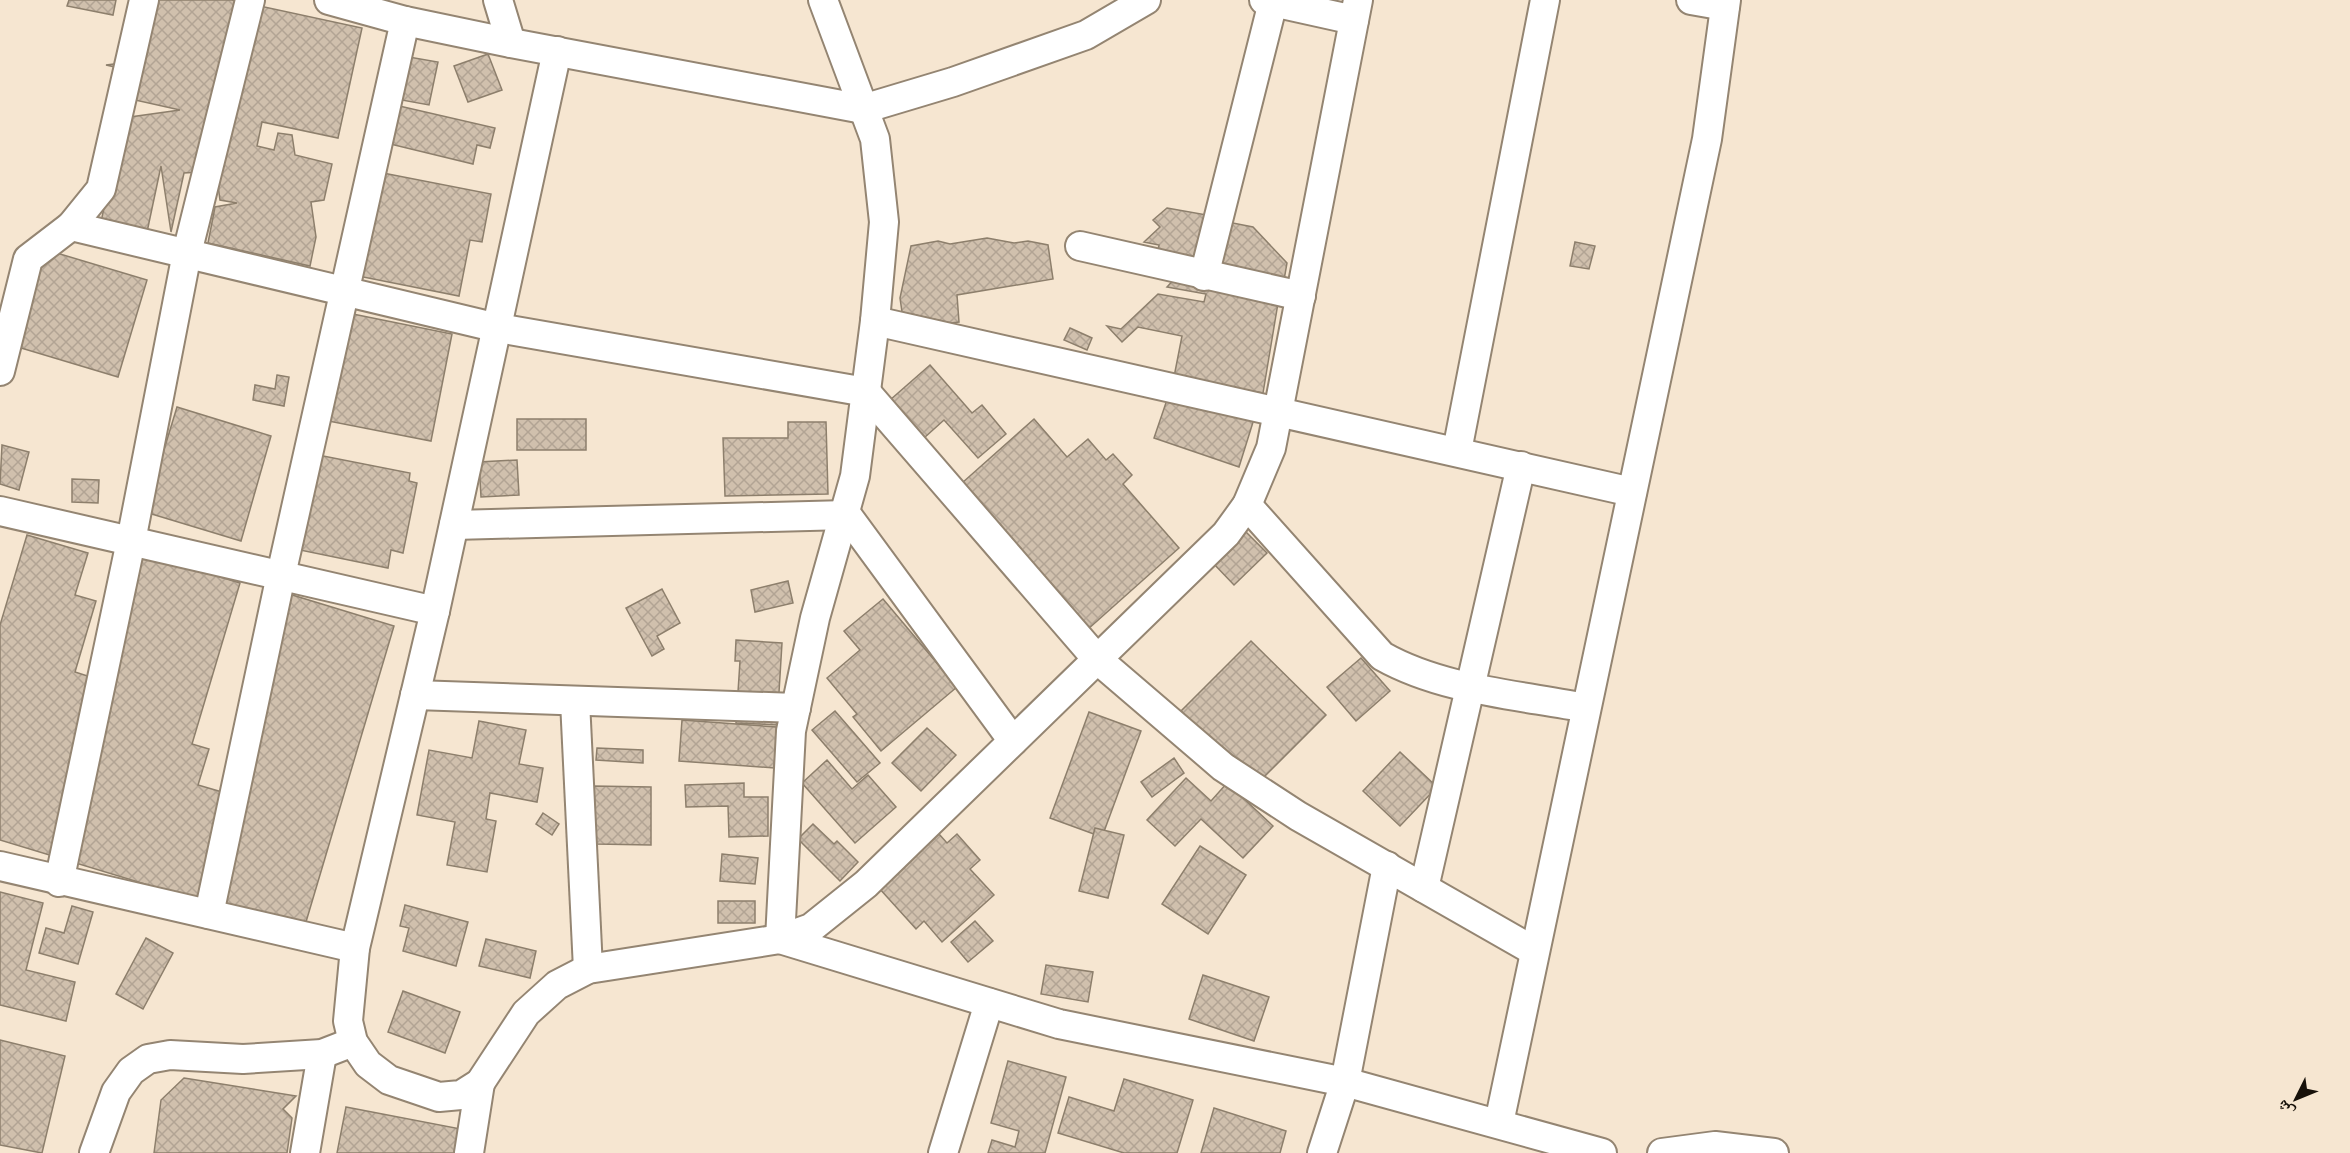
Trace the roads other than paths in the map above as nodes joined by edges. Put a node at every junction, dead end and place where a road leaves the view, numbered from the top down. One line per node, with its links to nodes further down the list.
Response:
1 (144, 0): 16 (street)
2 (250, 0): 18 (street)
3 (329, 0): 12 (street)
4 (498, 0): 13 (street)
5 (823, 0): 15 (street)
6 (1146, 0): 15 (street)
7 (1545, 0): 27 (street)
8 (1690, 0): 10 (street)
9 (1269, 1): 11 (street); 19 (street)
10 (1726, 3): 29 (street)
11 (1356, 10): 21 (street)
12 (405, 21): 13 (street); 20 (street)
13 (511, 44): 14 (street)
14 (557, 51): 15 (street); 23 (street)
15 (863, 109): 22 (street)
16 (71, 226): 18 (street); 24 (street)
17 (1080, 246): 19 (street)
18 (187, 253): 20 (street); 34 (street)
19 (1204, 276): 21 (street)
20 (345, 291): 23 (street); 35 (street)
21 (1301, 296): 26 (street)
22 (875, 321): 25 (street); 26 (street)
23 (498, 328): 25 (street); 33 (street)
24 (1, 365)
25 (866, 392): 32 (street); 37 (street)
26 (1278, 414): 27 (street); 30 (street)
27 (1457, 451): 28 (street)
28 (1521, 466): 29 (street); 38 (street)
29 (1632, 492): 42 (street)
30 (1247, 505): 37 (street); 38 (street)
31 (0, 511): 34 (street)
32 (847, 515): 33 (street); 41 (street); 43 (street)
33 (454, 525): 36 (street)
34 (131, 541): 35 (street); 46 (street)
35 (281, 575): 36 (street); 48 (street)
36 (435, 611): 39 (street)
37 (1097, 659): 43 (street); 45 (street)
38 (1471, 686): 42 (street); 47 (street)
39 (416, 695): 40 (street); 50 (street)
40 (575, 701): 41 (street); 52 (street)
41 (796, 708): 49 (street)
42 (1586, 708): 51 (street)
43 (1013, 741): 49 (street)
44 (0, 866): 46 (street)
45 (1387, 866): 47 (street); 56 (street)
46 (59, 882): 48 (street)
47 (1424, 888): 51 (street)
48 (209, 914): 50 (street)
49 (780, 939): 52 (street); 53 (street)
50 (355, 948): 54 (street)
51 (1534, 951): 58 (street)
52 (588, 969): 57 (street)
53 (989, 1003): 56 (street); 62 (street)
54 (353, 1042): 55 (street); 57 (street)
55 (322, 1054): 59 (street); 60 (street)
56 (1345, 1082): 58 (street); 63 (street)
57 (480, 1083): 61 (street)
58 (1499, 1123): 64 (street)
59 (94, 1153)
60 (305, 1153)
61 (469, 1153)
62 (943, 1153)
63 (1322, 1153)
64 (1602, 1153)
65 (1662, 1153): 66 (street)
66 (1774, 1153)

